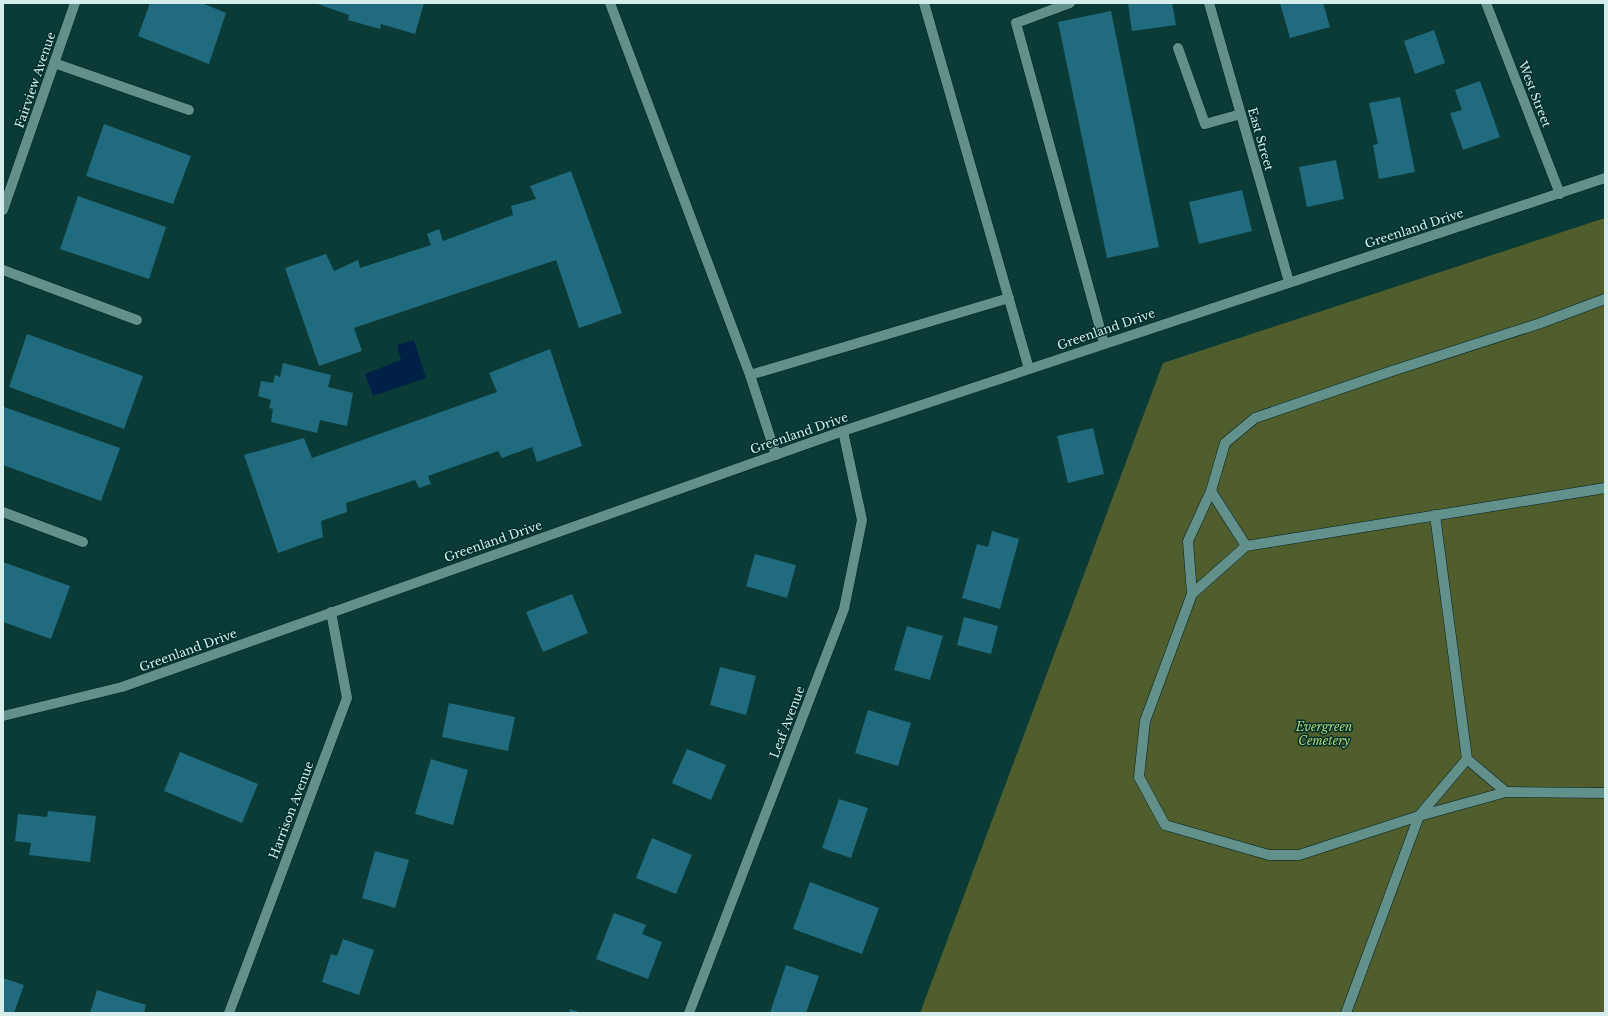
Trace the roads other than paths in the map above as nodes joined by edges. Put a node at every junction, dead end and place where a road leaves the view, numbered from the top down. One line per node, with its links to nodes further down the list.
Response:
1 (75, 3): 8 (street, Fairview Avenue)
2 (610, 3): 21 (street)
3 (924, 3): 16 (street)
4 (1070, 3): 19 (street)
5 (1209, 3): 10 (street, East Street)
6 (1486, 3): 12 (street, West Street)
7 (1178, 48): 10 (street)
8 (54, 63): 9 (street); 13 (street, Fairview Avenue)
9 (189, 110)
10 (1241, 114): 15 (street, East Street)
11 (1605, 178): 12 (street, Greenland Drive)
12 (1560, 194): 15 (street, Greenland Drive)
13 (3, 210)
14 (3, 270): 18 (street)
15 (1289, 282): 19 (street, Greenland Drive)
16 (1009, 298): 20 (street); 21 (street)
17 (1605, 299): 25 (street)
18 (137, 320)
19 (1104, 343): 20 (street, Greenland Drive)
20 (1030, 369): 22 (street, Greenland Drive)
21 (750, 376): 23 (street)
22 (843, 431): 23 (street, Greenland Drive); 38 (street, Leaf Avenue)
23 (776, 455): 31 (street, Greenland Drive)
24 (1605, 488): 27 (street)
25 (1211, 491): 29 (street); 30 (street)
26 (3, 512): 28 (street)
27 (1435, 515): 29 (street); 33 (street)
28 (83, 542)
29 (1246, 546): 30 (street)
30 (1192, 594): 36 (street)
31 (331, 612): 32 (street, Greenland Drive); 37 (street, Harrison Avenue)
32 (3, 716)
33 (1467, 759): 34 (street); 36 (street)
34 (1506, 792): 35 (street); 36 (street)
35 (1605, 793)
36 (1419, 816): 39 (street)
37 (229, 1013)
38 (689, 1013)
39 (1346, 1013)

